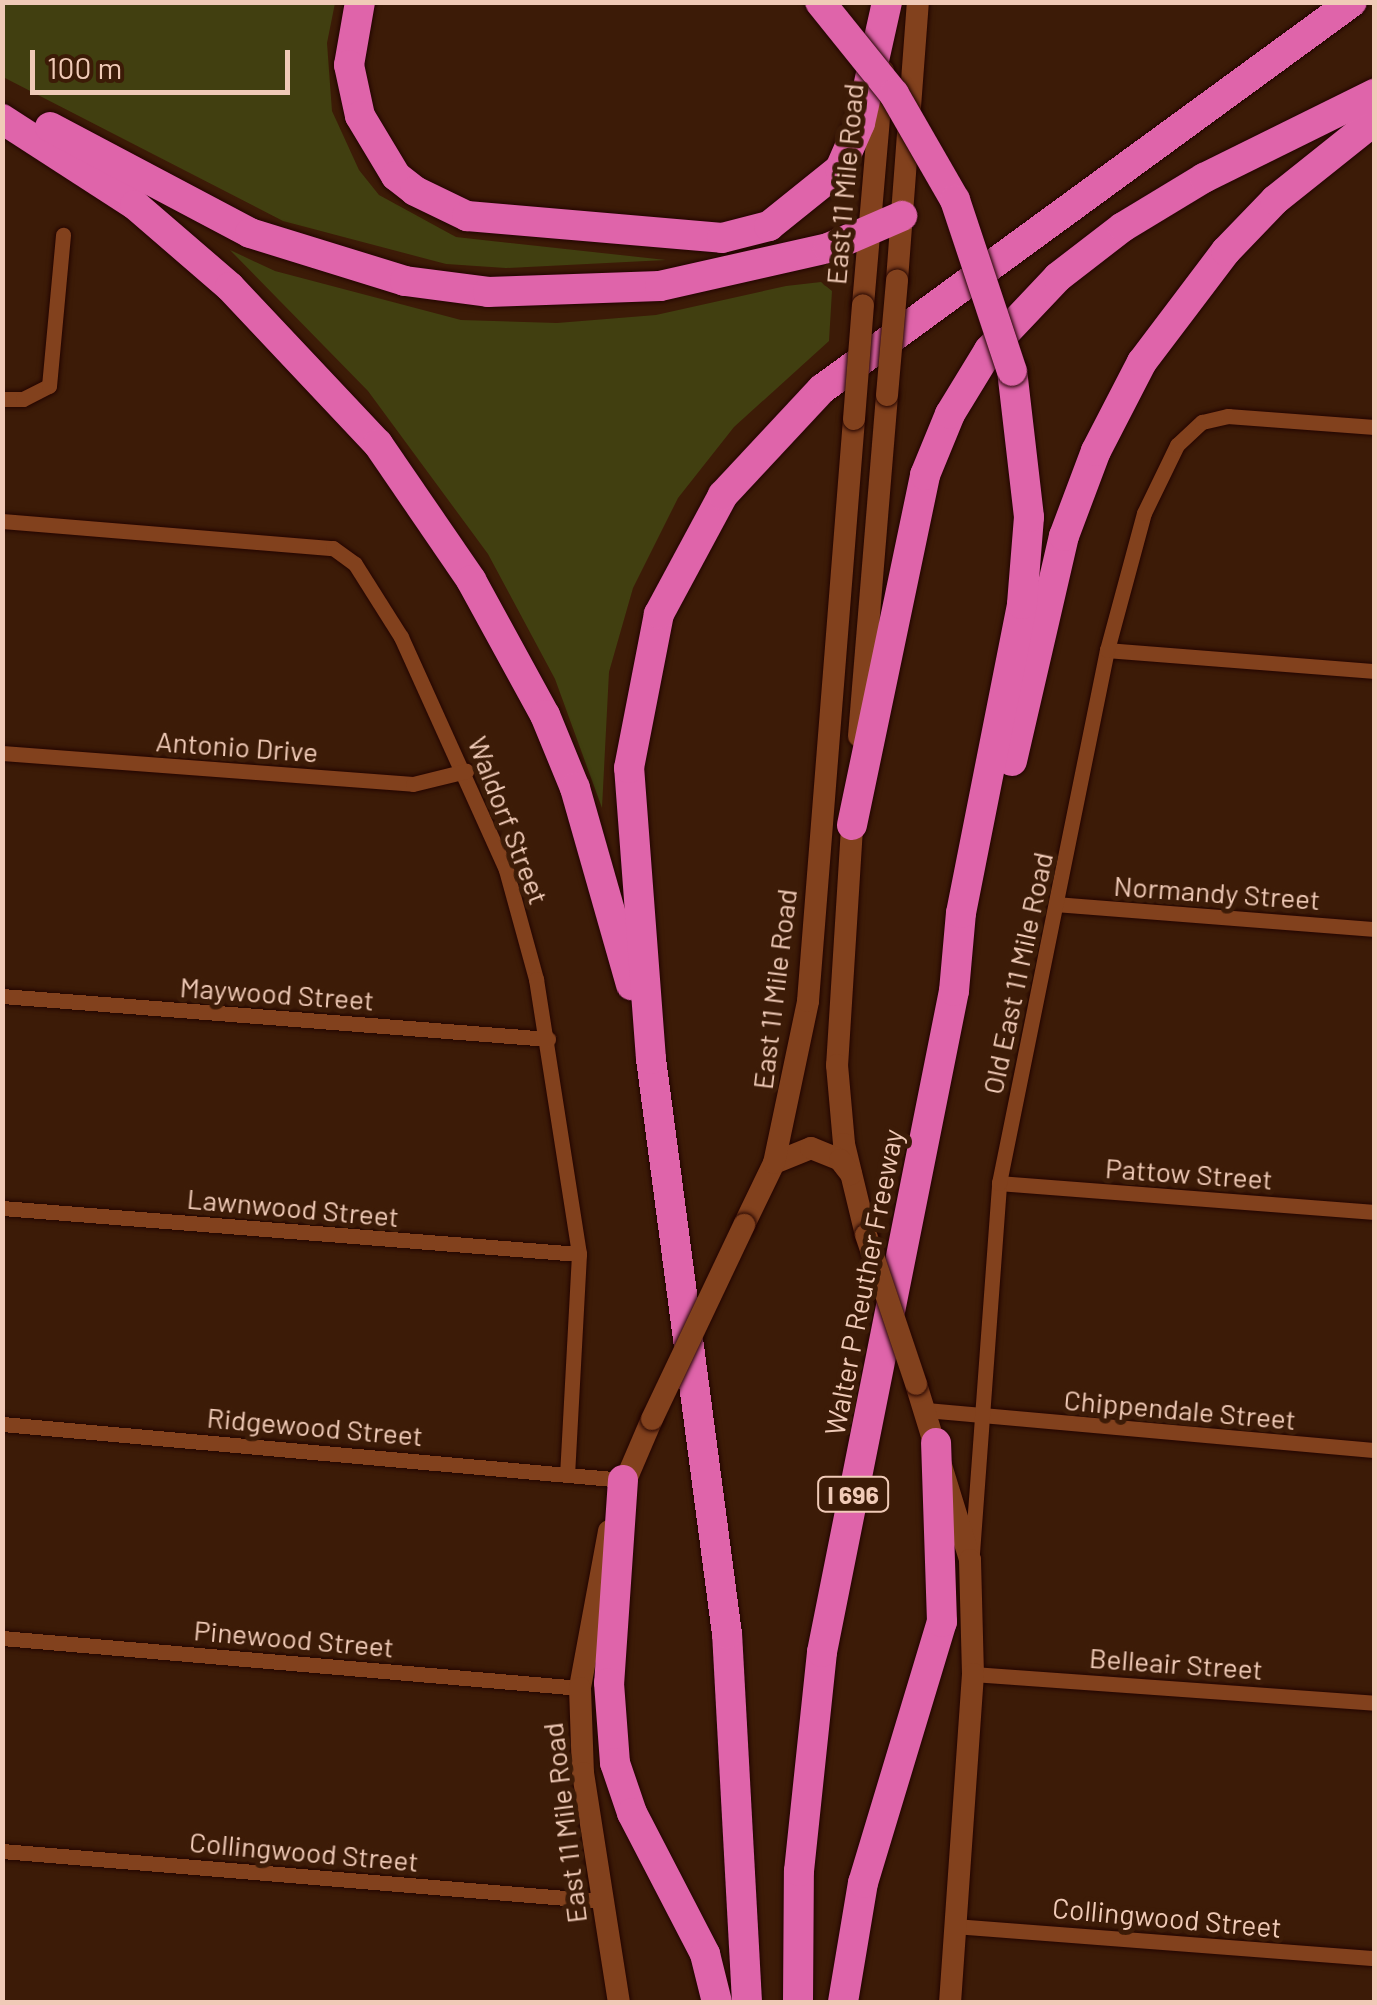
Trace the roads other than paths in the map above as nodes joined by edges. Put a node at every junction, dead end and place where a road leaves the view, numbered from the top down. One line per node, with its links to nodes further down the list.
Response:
1 (360, 2): 3 (highway)
2 (820, 2): 23 (highway, bridge)
3 (888, 2): 11 (main road, East 11 Mile Road)
4 (918, 2): 10 (main road)
5 (1352, 2): 26 (highway)
6 (1374, 94): 20 (highway)
7 (2, 104): 11 (highway)
8 (2, 118): 26 (highway)
9 (1374, 121): 23 (highway)
10 (902, 216): 11 (highway); 20 (main road, bridge)
11 (870, 229): 27 (main road, East 11 Mile Road, bridge)
12 (64, 235): 13 (street)
13 (2, 399)
14 (1374, 427): 16 (street, Old East 11 Mile Road)
15 (2, 522): 19 (street, Waldorf Street)
16 (1107, 650): 17 (street); 21 (street, Old East 11 Mile Road)
17 (1374, 671)
18 (2, 753): 19 (street, Antonio Drive)
19 (466, 771): 25 (street, Waldorf Street)
20 (852, 825): 28 (main road)
21 (1056, 904): 22 (street, Normandy Street); 29 (street, Old East 11 Mile Road)
22 (1374, 928)
23 (954, 991): 52 (highway, Walter P Reuther Freeway / I 696)
24 (2, 996): 25 (street, Maywood Street)
25 (548, 1039): 32 (street, Waldorf Street)
26 (651, 1059): 51 (highway)
27 (774, 1162): 28 (main road); 39 (main road, East 11 Mile Road, bridge)
28 (851, 1174): 33 (main road, bridge)
29 (999, 1184): 31 (street, Pattow Street); 34 (street, Old East 11 Mile Road)
30 (2, 1208): 32 (street, Lawnwood Street)
31 (1374, 1212)
32 (580, 1254): 38 (street, Waldorf Street)
33 (925, 1410): 34 (street, Chippendale Street); 36 (main road)
34 (982, 1418): 37 (street, Chippendale Street); 40 (street, Old East 11 Mile Road)
35 (2, 1424): 38 (street, Ridgewood Street)
36 (936, 1443): 40 (main road); 53 (highway)
37 (1374, 1450)
38 (567, 1474): 39 (street, Ridgewood Street)
39 (623, 1480): 43 (main road, East 11 Mile Road); 50 (highway)
40 (970, 1560): 42 (main road)
41 (2, 1638): 43 (street, Pinewood Street)
42 (973, 1674): 44 (street, Belleair Street); 47 (main road)
43 (580, 1688): 46 (main road, East 11 Mile Road)
44 (1374, 1703)
45 (2, 1851): 46 (street, Collingwood Street)
46 (601, 1901): 49 (main road, East 11 Mile Road)
47 (955, 1926): 48 (street, Collingwood Street); 54 (main road)
48 (1374, 1958)
49 (619, 2002)
50 (718, 2002)
51 (746, 2002)
52 (798, 2002)
53 (843, 2002)
54 (950, 2002)

